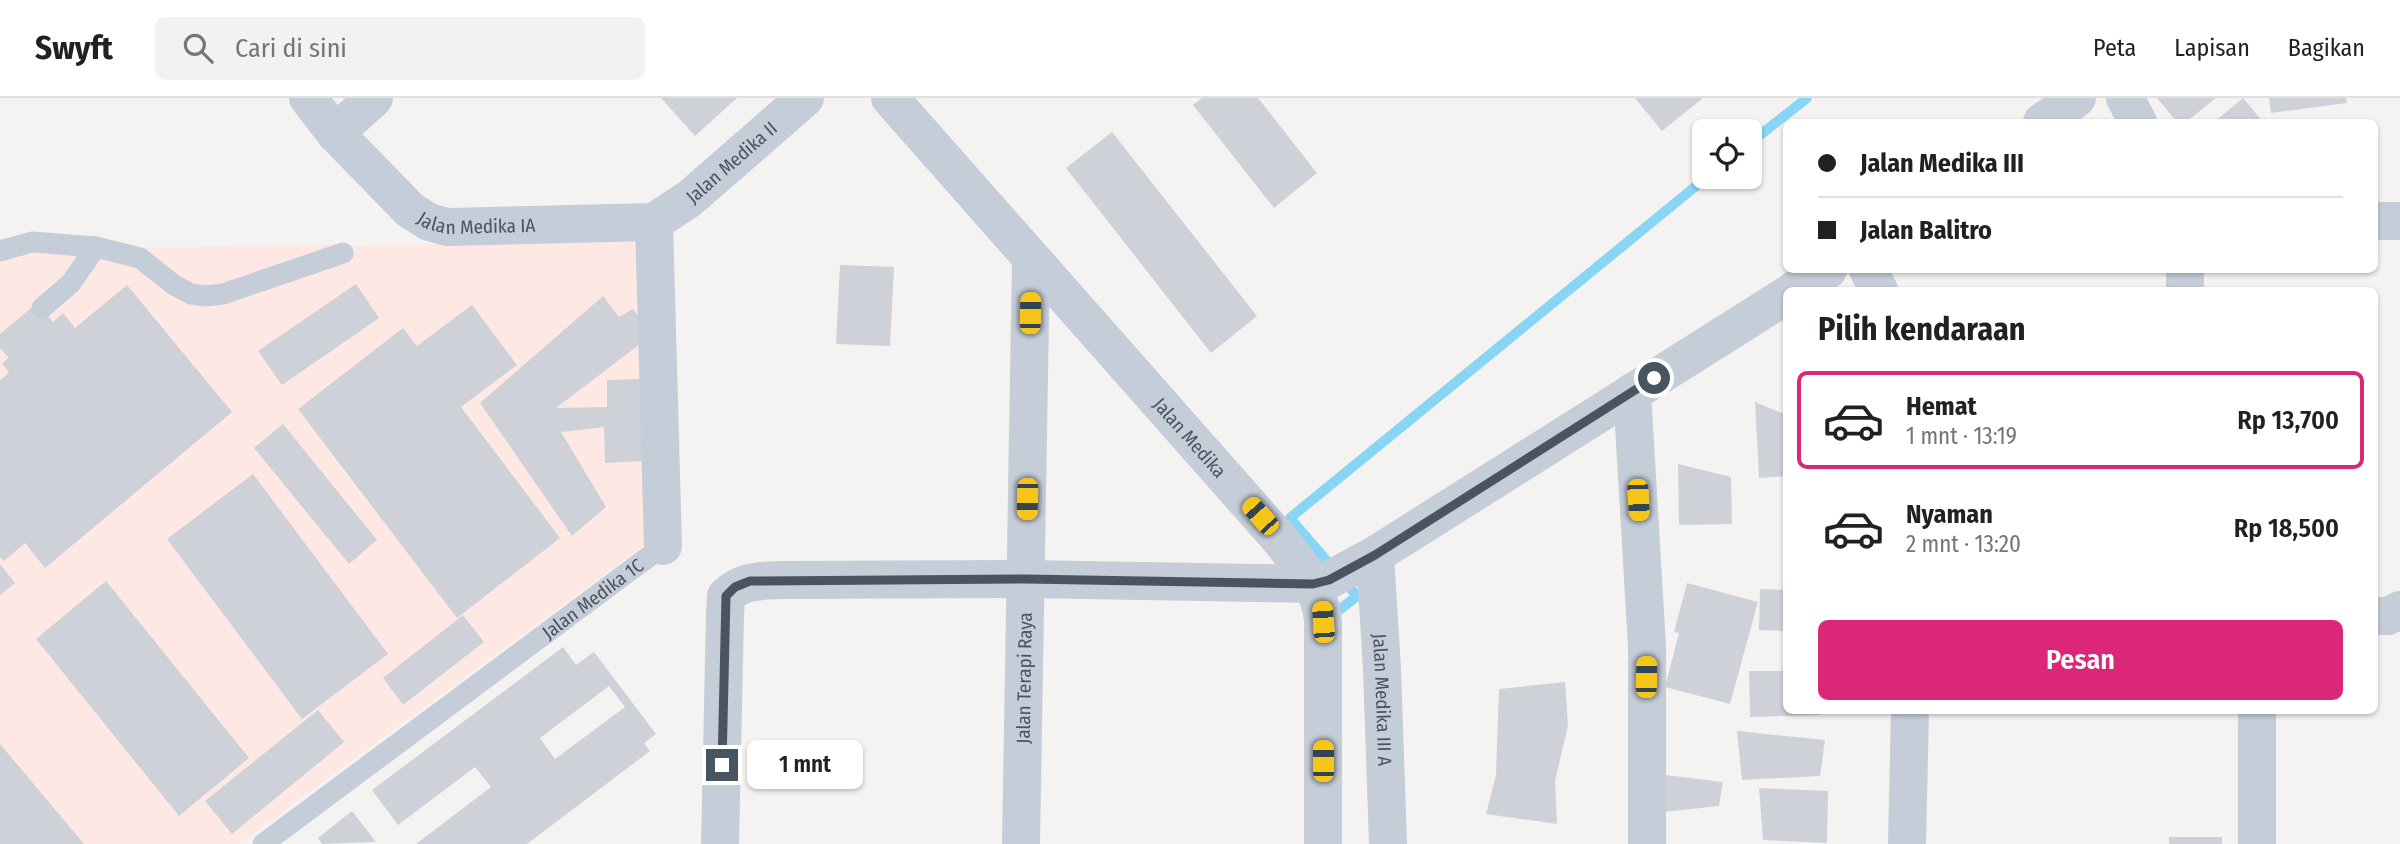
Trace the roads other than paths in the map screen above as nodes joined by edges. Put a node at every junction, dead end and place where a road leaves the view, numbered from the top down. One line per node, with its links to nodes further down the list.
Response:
1 (307, 98): 9 (street, Jalan Medika IA)
2 (374, 98): 9 (street)
3 (805, 98): 12 (street, Jalan Medika II)
4 (890, 98): 16 (street, Jalan Medika)
5 (2077, 98): 7 (street)
6 (2125, 98): 8 (street)
7 (2046, 119)
8 (2136, 119)
9 (335, 133): 12 (street, Jalan Medika IA)
10 (2378, 221): 11 (street)
11 (2400, 221)
12 (654, 222): 22 (street, Jalan Medika 1C)
13 (96, 247): 14 (lane); 15 (lane); 20 (lane)
14 (0, 251)
15 (343, 253)
16 (1031, 260): 23 (street, Jalan Medika); 24 (street, Jalan Terapi Raya)
17 (1823, 273): 18 (street)
18 (1799, 287)
19 (1783, 298): 21 (street)
20 (42, 308)
21 (1632, 392): 23 (street); 32 (street)
22 (663, 546): 27 (lane, Jalan Medika 1C)
23 (1341, 573): 24 (street); 30 (street, Jalan Medika); 31 (street, Jalan Medika III A)
24 (1026, 579): 28 (street); 29 (street, Jalan Terapi Raya)
25 (1910, 714): 33 (street)
26 (2257, 714): 34 (street)
27 (263, 844)
28 (720, 844)
29 (1021, 844)
30 (1322, 844)
31 (1388, 844)
32 (1647, 844)
33 (1907, 844)
34 (2257, 844)

